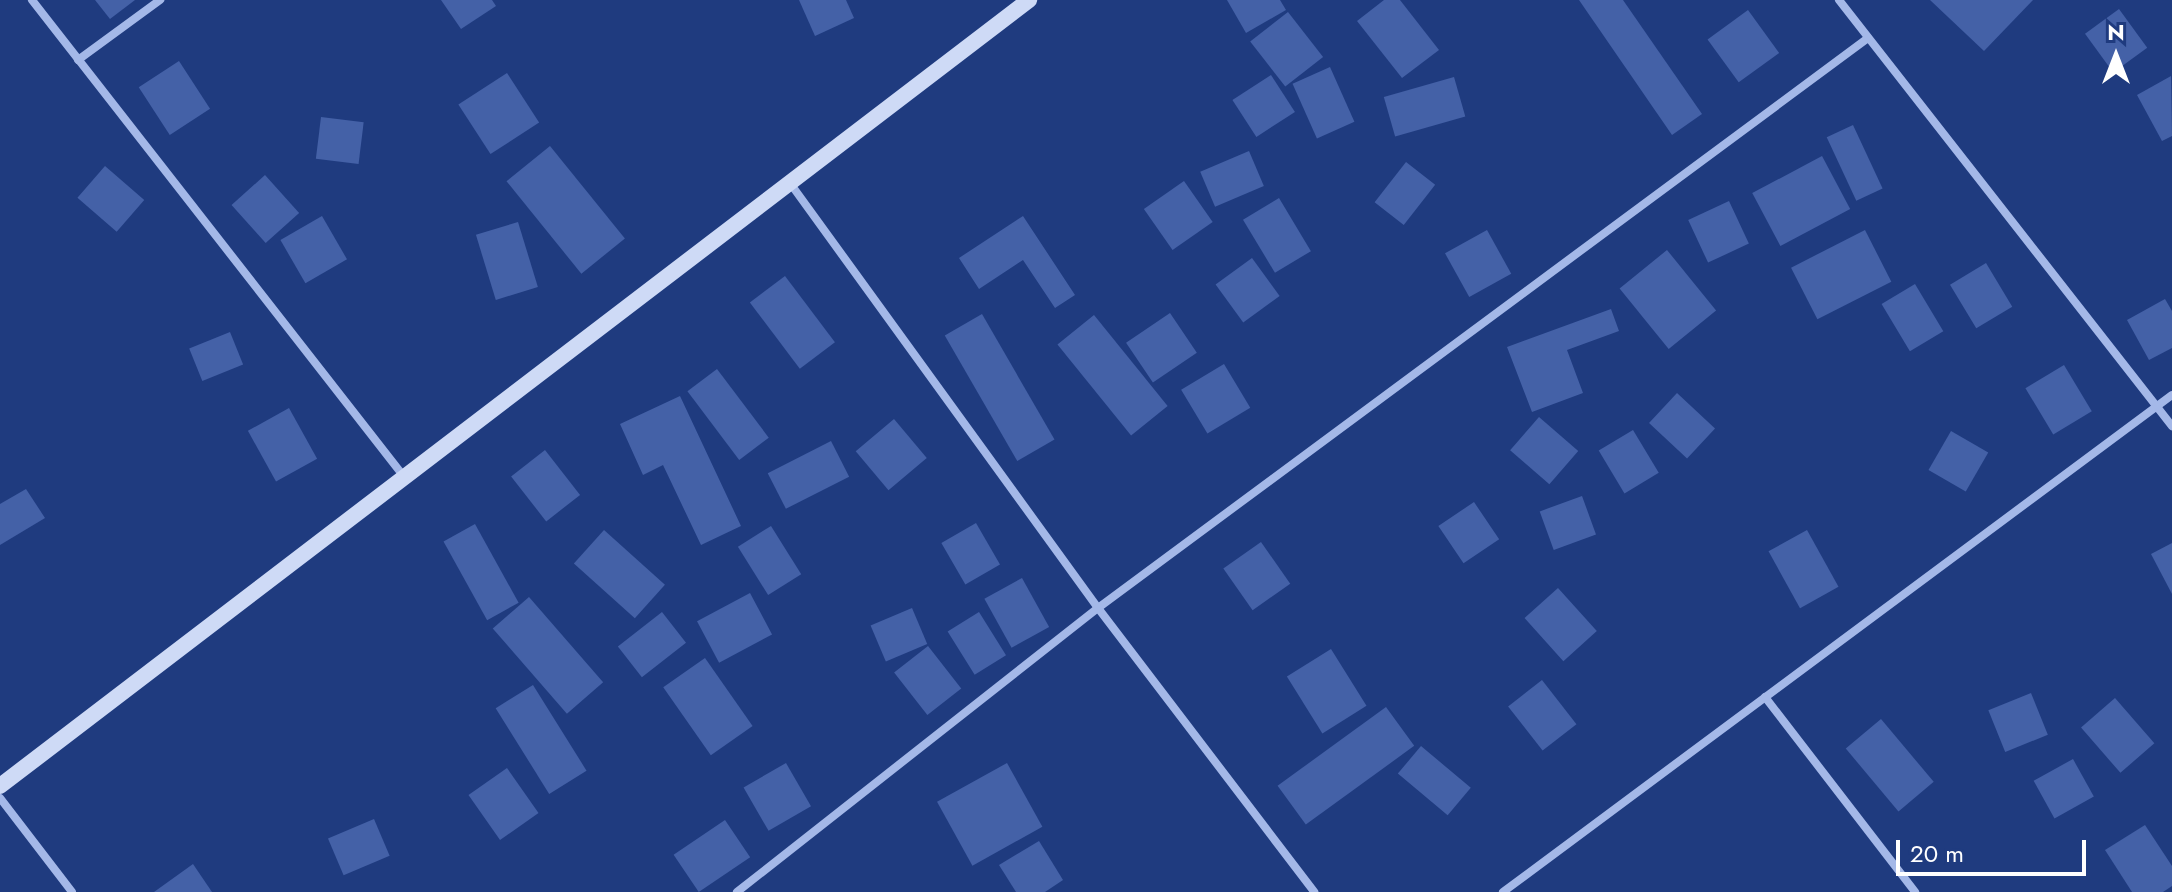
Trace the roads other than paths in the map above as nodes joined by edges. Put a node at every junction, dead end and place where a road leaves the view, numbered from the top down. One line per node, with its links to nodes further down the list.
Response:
1 (32, 0): 6 (street)
2 (160, 0): 6 (street)
3 (1029, 0): 7 (street)
4 (1839, 0): 5 (street)
5 (1868, 38): 9 (street); 12 (street)
6 (78, 60): 11 (street)
7 (790, 183): 11 (street); 12 (street)
8 (2172, 395): 9 (street)
9 (2157, 406): 10 (street); 13 (street)
10 (2172, 426)
11 (405, 478): 14 (street)
12 (1098, 608): 17 (street); 18 (street)
13 (1765, 697): 19 (street); 20 (street)
14 (0, 786)
15 (0, 798): 16 (street)
16 (72, 892)
17 (737, 892)
18 (1314, 892)
19 (1503, 892)
20 (1915, 892)

